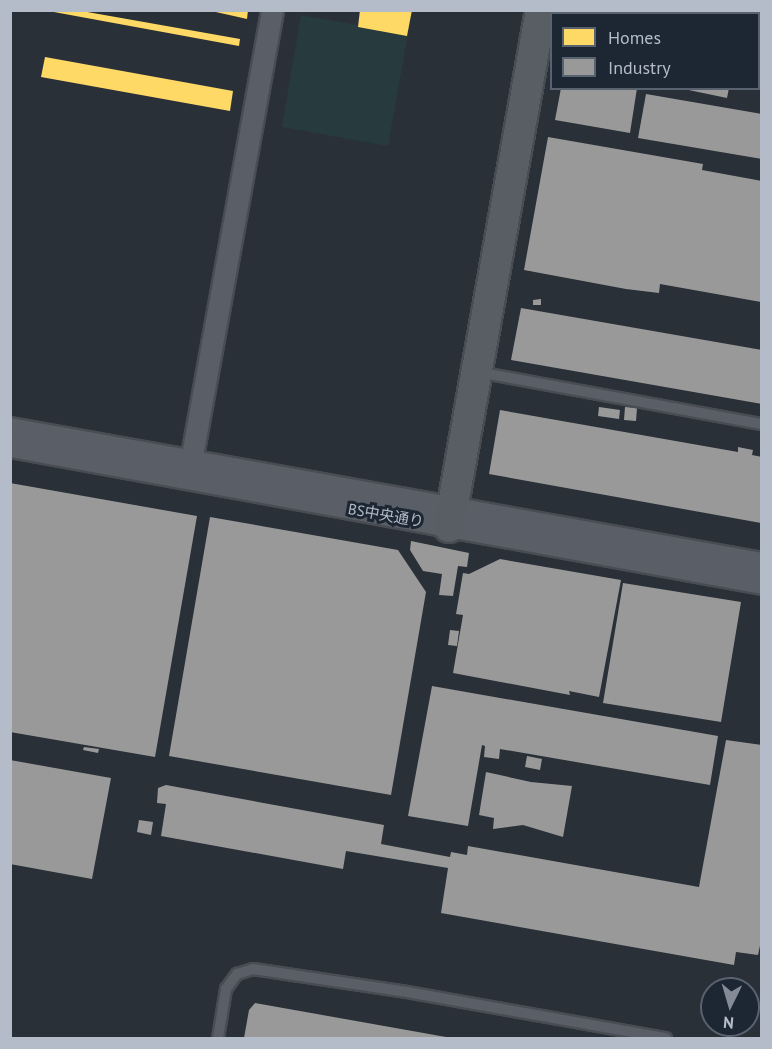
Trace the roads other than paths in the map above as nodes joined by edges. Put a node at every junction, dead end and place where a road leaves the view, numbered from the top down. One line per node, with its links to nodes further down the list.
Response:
1 (272, 10): 7 (street)
2 (541, 10): 3 (street)
3 (475, 372): 4 (lane); 8 (street)
4 (762, 424)
5 (10, 428): 7 (street, BS中央通り)
6 (10, 446): 8 (street, BS中央通り)
7 (191, 461): 8 (street, BS中央通り)
8 (450, 517): 9 (street, BS中央通り); 10 (street, BS中央通り)
9 (762, 563)
10 (762, 583)
11 (218, 1038): 12 (lane)
12 (666, 1038)

